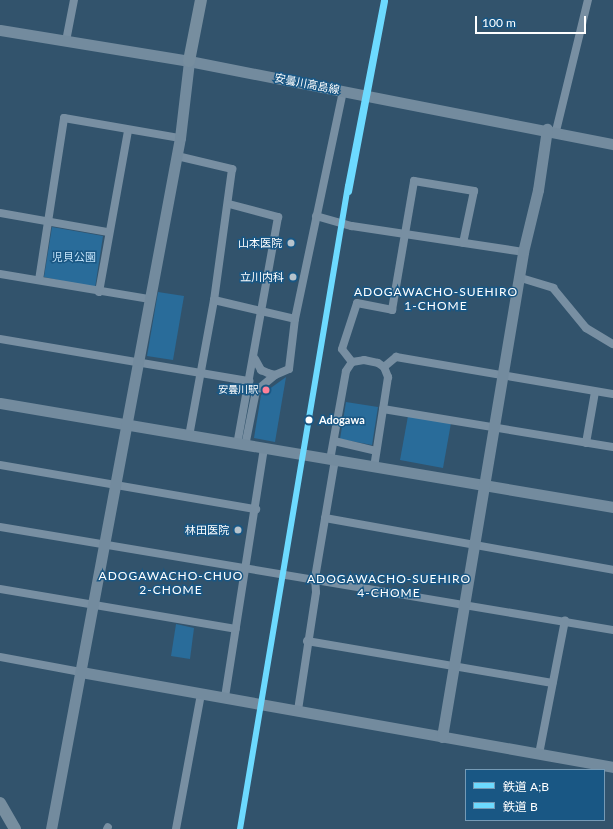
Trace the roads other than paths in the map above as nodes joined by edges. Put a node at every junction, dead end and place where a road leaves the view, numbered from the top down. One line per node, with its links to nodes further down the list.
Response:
1 (74, 0): 5 (street)
2 (201, 0): 6 (main road)
3 (588, 0): 8 (street)
4 (0, 30): 5 (street, 安曇川高島線)
5 (66, 41): 6 (street, 安曇川高島線)
6 (189, 61): 7 (street, 安曇川高島線); 10 (street)
7 (343, 92): 8 (street, 安曇川高島線); 15 (street)
8 (552, 130): 11 (street, 安曇川高島線); 20 (street)
9 (128, 131): 10 (street); 16 (street); 17 (street)
10 (180, 138): 12 (street)
11 (613, 144)
12 (177, 156): 13 (street); 25 (street)
13 (229, 204): 26 (street); 27 (street)
14 (0, 213): 16 (street)
15 (316, 216): 18 (street); 28 (street)
16 (49, 221): 17 (street); 23 (street)
17 (108, 232): 24 (street)
18 (406, 234): 19 (street); 19 (street); 33 (street)
19 (463, 243): 20 (street)
20 (523, 252): 22 (street)
21 (0, 274): 23 (street)
22 (521, 278): 30 (street); 36 (street)
23 (39, 280): 24 (street)
24 (99, 292): 25 (street)
25 (150, 299): 32 (street)
26 (214, 300): 27 (street); 35 (street)
27 (261, 311): 28 (street); 31 (street)
28 (295, 319): 37 (street)
29 (0, 339): 32 (street)
30 (613, 344)
31 (254, 359): 37 (street); 38 (street)
32 (139, 362): 35 (street); 43 (street)
33 (352, 362): 34 (street); 46 (street)
34 (384, 367): 36 (street); 42 (street)
35 (200, 372): 38 (street); 45 (street)
36 (502, 374): 39 (street); 44 (street)
37 (275, 375): 48 (street)
38 (249, 381): 48 (street)
39 (595, 392): 40 (street); 47 (street)
40 (613, 394)
41 (0, 404): 43 (street)
42 (383, 409): 44 (street); 51 (street)
43 (126, 426): 45 (street); 56 (street)
44 (494, 428): 47 (street); 55 (street)
45 (189, 436): 48 (street)
46 (334, 442): 51 (street); 52 (street)
47 (586, 443): 49 (street)
48 (241, 445): 50 (street)
49 (613, 448)
50 (264, 449): 52 (street); 58 (street)
51 (376, 450): 54 (street)
52 (333, 460): 54 (street); 59 (street)
53 (0, 466): 56 (street)
54 (374, 467): 55 (street)
55 (485, 485): 57 (street); 62 (street)
56 (116, 486): 58 (street); 61 (street)
57 (613, 507)
58 (256, 509): 63 (street)
59 (325, 518): 62 (street); 65 (street)
60 (0, 527): 61 (street)
61 (104, 543): 63 (street); 67 (street)
62 (474, 543): 64 (street); 68 (street)
63 (247, 567): 65 (street); 70 (street)
64 (613, 570)
65 (315, 578): 68 (street); 72 (street)
66 (0, 589): 67 (street)
67 (94, 605): 70 (street); 75 (street)
68 (464, 606): 69 (street); 74 (street)
69 (565, 620): 71 (street); 76 (street)
70 (236, 629): 78 (street)
71 (613, 630)
72 (307, 642): 74 (street); 79 (street)
73 (0, 657): 75 (street)
74 (454, 666): 76 (street); 80 (street)
75 (81, 672): 77 (street); 85 (street)
76 (552, 683): 81 (street)
77 (201, 694): 78 (street); 86 (street)
78 (225, 697): 79 (street)
79 (298, 710): 80 (street)
80 (442, 737): 81 (street)
81 (539, 754): 82 (street)
82 (613, 767)
83 (0, 803): 84 (main road)
84 (15, 829)
85 (51, 829)
86 (176, 829)

